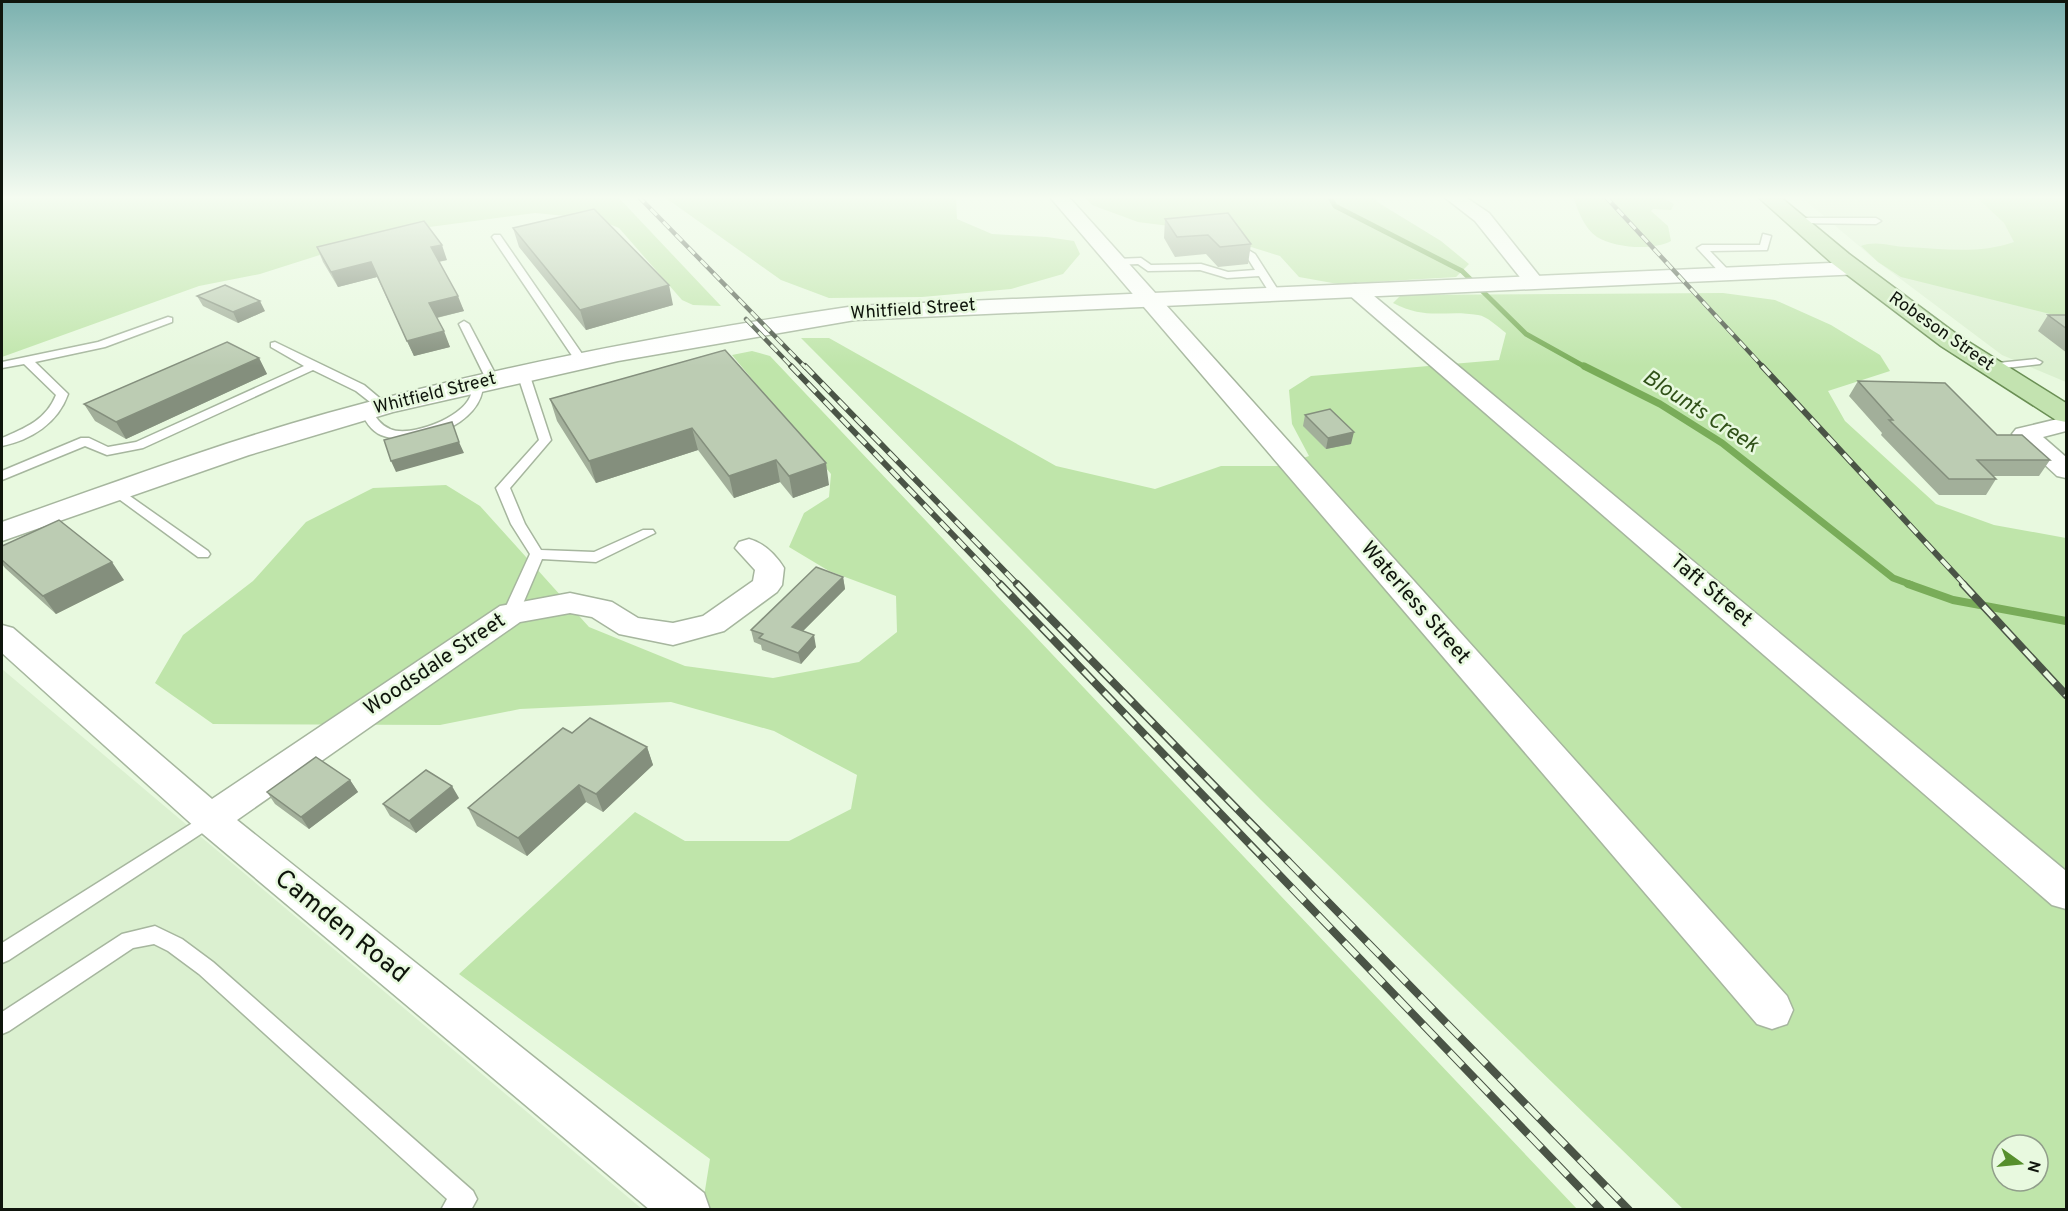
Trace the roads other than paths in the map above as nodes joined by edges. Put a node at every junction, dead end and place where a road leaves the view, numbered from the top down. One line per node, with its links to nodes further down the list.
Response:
1 (508, 253): 18 (lane)
2 (1107, 253): 7 (street, Waterless Street)
3 (1510, 253): 10 (street)
4 (1706, 253): 9 (lane)
5 (1834, 253): 8 (main road, Robeson Street)
6 (1250, 254): 11 (lane)
7 (1115, 262): 11 (lane); 13 (street, Waterless Street)
8 (1854, 269): 9 (main road, Whitfield Street); 22 (main road, Robeson Street)
9 (1728, 275): 10 (main road, Whitfield Street)
10 (1534, 282): 12 (main road, Whitfield Street)
11 (1268, 283): 12 (main road, Whitfield Street); 13 (main road, Whitfield Street)
12 (1355, 290): 40 (street, Taft Street)
13 (1146, 298): 18 (main road, Whitfield Street); 42 (street, Waterless Street)
14 (168, 320): 17 (lane)
15 (464, 324): 24 (lane)
16 (275, 345): 21 (lane)
17 (28, 361): 20 (lane); 28 (lane)
18 (581, 361): 23 (main road, Whitfield Street)
19 (2036, 362): 22 (lane)
20 (2, 365)
21 (313, 366): 25 (lane); 30 (lane)
22 (1988, 367): 26 (main road, Robeson Street)
23 (523, 373): 24 (main road, Whitfield Street); 36 (lane)
24 (484, 381): 25 (main road, Whitfield Street); 25 (lane)
25 (375, 409): 31 (main road, Whitfield Street)
26 (2067, 414)
27 (2067, 424): 29 (street)
28 (2, 442)
29 (2067, 470)
30 (2, 476)
31 (117, 491): 32 (main road, Whitfield Street); 35 (lane)
32 (2, 532)
33 (648, 533): 36 (lane)
34 (749, 548): 37 (street, Woodsdale Street)
35 (203, 554)
36 (537, 554): 37 (lane)
37 (511, 613): 39 (street, Woodsdale Street)
38 (2, 636): 39 (street, Camden Road)
39 (210, 819): 41 (lane); 44 (street, Camden Road)
40 (2067, 893)
41 (2, 954)
42 (1772, 1010)
43 (2, 1024): 45 (lane)
44 (670, 1205)
45 (453, 1209)

